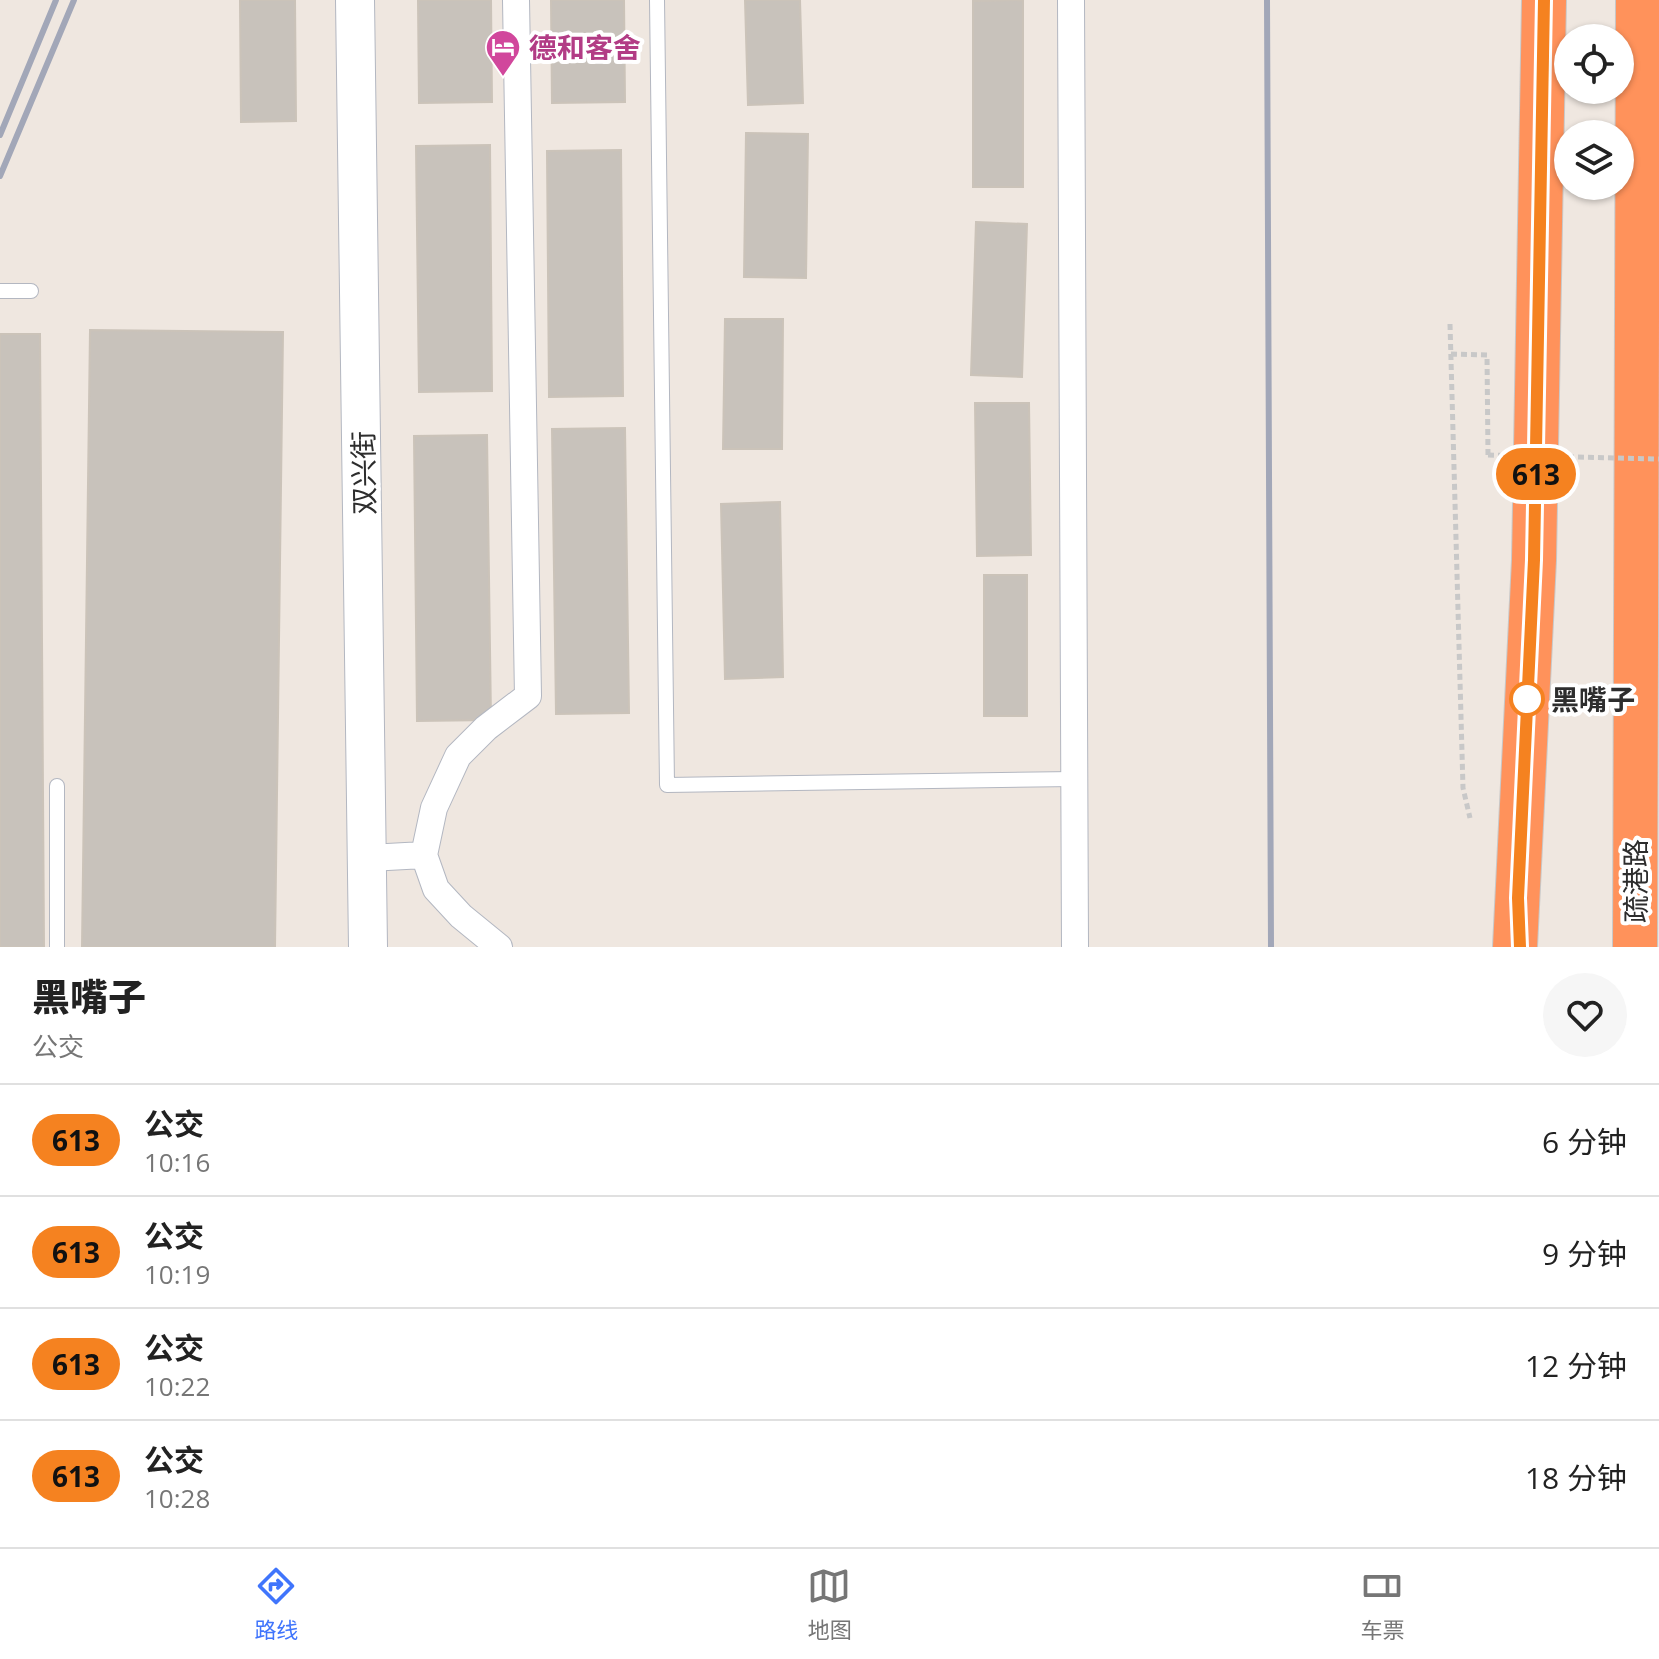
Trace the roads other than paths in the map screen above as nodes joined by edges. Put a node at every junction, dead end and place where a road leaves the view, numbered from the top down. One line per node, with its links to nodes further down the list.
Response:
1 (355, 0): 12 (street, 双兴街)
2 (516, 0): 11 (street)
3 (657, 0): 9 (lane)
4 (1071, 0): 9 (street)
5 (1544, 0): 17 (highway)
6 (1638, 0): 18 (highway, 疏港路)
7 (0, 291): 8 (lane)
8 (31, 291)
9 (1074, 779): 16 (street)
10 (57, 786): 13 (lane)
11 (424, 855): 12 (street); 15 (street)
12 (369, 858): 14 (street, 双兴街)
13 (57, 947)
14 (368, 947)
15 (499, 947)
16 (1075, 947)
17 (1518, 947)
18 (1635, 947)

